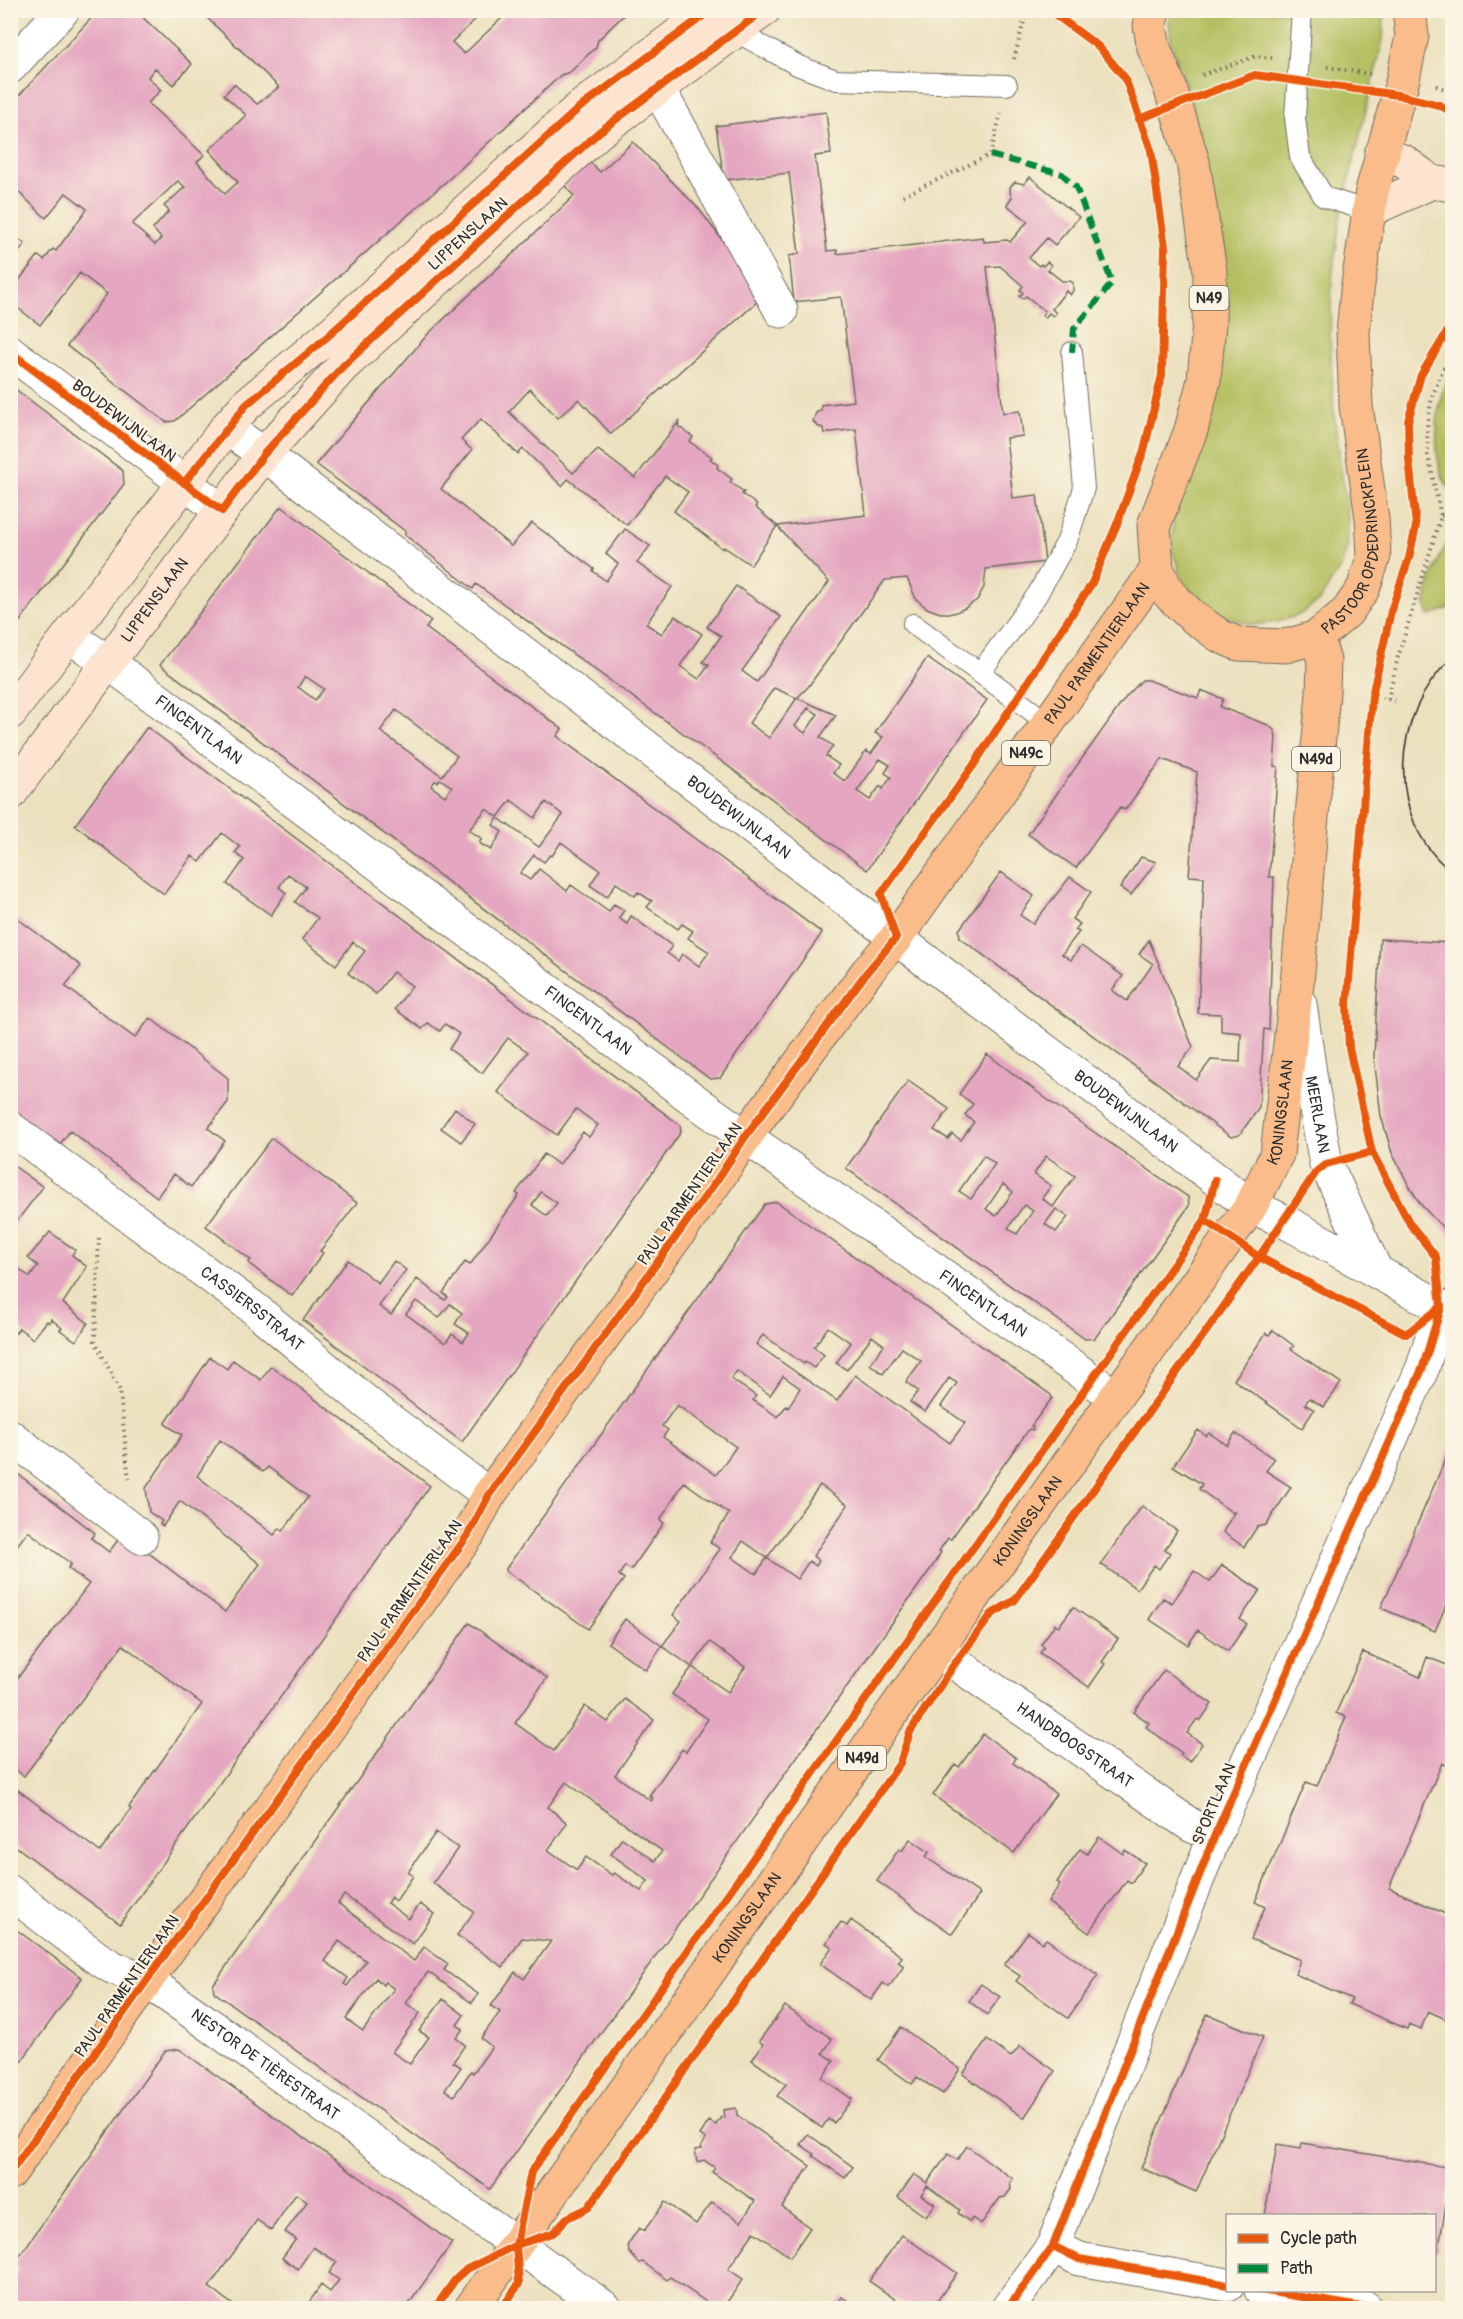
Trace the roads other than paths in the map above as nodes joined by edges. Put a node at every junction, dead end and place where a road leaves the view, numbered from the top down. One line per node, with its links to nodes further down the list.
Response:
1 (63, 10): 8 (street)
2 (764, 10): 6 (main road, LIPPENSLAAN)
3 (1302, 10): 13 (lane)
4 (1409, 10): 11 (main road, N49)
5 (1145, 16): 21 (main road, PASTOOR OPDEDRINCKPLEIN / N49)
6 (718, 18): 7 (main road, LIPPENSLAAN); 9 (lane); 10 (main road, LIPPENSLAAN)
7 (639, 64): 10 (street); 17 (main road, LIPPENSLAAN)
8 (10, 66)
9 (1007, 85)
10 (659, 90): 14 (street); 18 (main road, LIPPENSLAAN)
11 (1381, 154): 12 (main road); 13 (main road, PASTOOR OPDEDRINCKPLEIN / N49)
12 (1442, 183): 13 (main road)
13 (1368, 211): 24 (main road, PASTOOR OPDEDRINCKPLEIN / N49)
14 (782, 310)
15 (10, 352): 19 (street, BOUDEWIJNLAAN)
16 (1072, 352): 26 (lane)
17 (226, 428): 18 (street, BOUDEWIJNLAAN); 19 (main road, LIPPENSLAAN)
18 (264, 454): 20 (main road, LIPPENSLAAN); 30 (street, BOUDEWIJNLAAN)
19 (184, 483): 20 (street, BOUDEWIJNLAAN); 23 (main road, LIPPENSLAAN)
20 (222, 511): 25 (main road, LIPPENSLAAN)
21 (1157, 569): 24 (main road, PASTOOR OPDEDRINCKPLEIN / N49); 28 (main road, PAUL PARMENTIERLAAN / N49c)
22 (913, 624): 26 (lane)
23 (69, 636): 25 (street, FINCENTLAAN); 27 (main road, LIPPENSLAAN)
24 (1317, 637): 31 (main road, KONINGSLAAN / N49d)
25 (109, 663): 29 (main road, LIPPENSLAAN); 33 (street, FINCENTLAAN)
26 (980, 673): 28 (lane)
27 (10, 713)
28 (1048, 723): 30 (main road, PAUL PARMENTIERLAAN / N49c)
29 (10, 794)
30 (896, 938): 33 (main road, PAUL PARMENTIERLAAN / N49c); 34 (street, BOUDEWIJNLAAN)
31 (1298, 984): 34 (main road, KONINGSLAAN / N49d); 35 (street, MEERLAAN)
32 (10, 1128): 39 (street, CASSIERSSTRAAT)
33 (745, 1137): 37 (street, FINCENTLAAN); 39 (main road, PAUL PARMENTIERLAAN / N49c)
34 (1251, 1206): 35 (street); 37 (main road, KONINGSLAAN / N49d)
35 (1376, 1271): 36 (street)
36 (1446, 1310): 42 (street, SPORTLAAN)
37 (1116, 1397): 41 (main road, KONINGSLAAN / N49d)
38 (10, 1436): 40 (street)
39 (489, 1495): 44 (main road, PAUL PARMENTIERLAAN / N49c)
40 (130, 1529)
41 (938, 1651): 42 (street, HANDBOOGSTRAAT); 46 (main road, KONINGSLAAN / N49d)
42 (1215, 1835): 47 (street, SPORTLAAN)
43 (10, 1892): 44 (street, NESTOR DE TIÈRESTRAAT)
44 (147, 1981): 45 (main road, PAUL PARMENTIERLAAN / N49c); 46 (street, NESTOR DE TIÈRESTRAAT)
45 (10, 2173)
46 (516, 2245): 50 (main road, KONINGSLAAN / N49d); 51 (street, NESTOR DE TIÈRESTRAAT)
47 (1053, 2246): 48 (street); 52 (street, SPORTLAAN)
48 (1226, 2285)
49 (1273, 2292): 53 (street)
50 (471, 2308)
51 (606, 2308)
52 (1008, 2308)
53 (1366, 2308)

